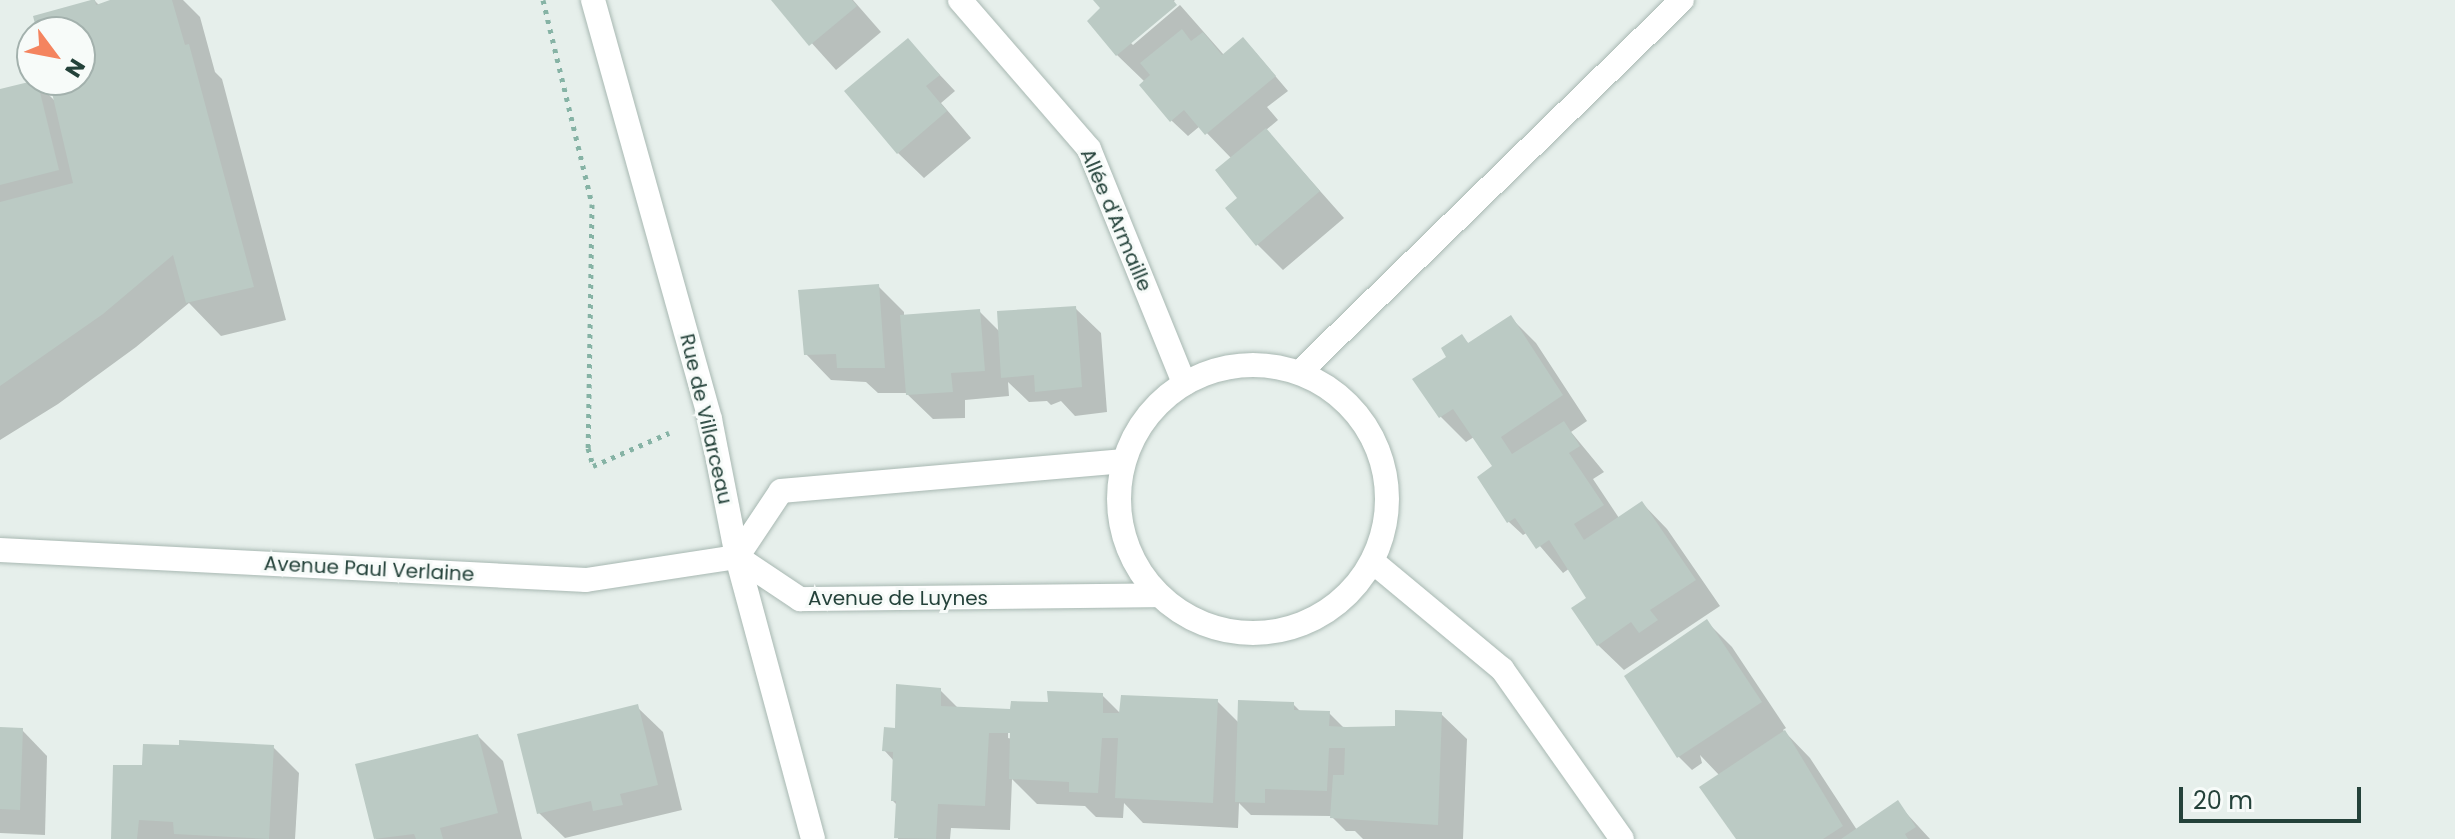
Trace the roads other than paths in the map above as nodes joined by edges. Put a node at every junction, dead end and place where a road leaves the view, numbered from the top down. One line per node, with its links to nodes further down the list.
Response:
1 (593, 0): 8 (street, Rue de Villarceau)
2 (960, 0): 5 (street, Allée d'Armaille)
3 (1682, 0): 4 (street)
4 (1300, 372): 5 (street); 9 (street)
5 (1184, 383): 6 (street)
6 (1124, 461): 8 (street); 10 (street)
7 (0, 550): 8 (street, Avenue Paul Verlaine)
8 (737, 557): 10 (street, Avenue de Luynes); 11 (street, Rue de Villarceau)
9 (1373, 562): 10 (street); 12 (street)
10 (1158, 595)
11 (813, 839)
12 (1622, 839)

